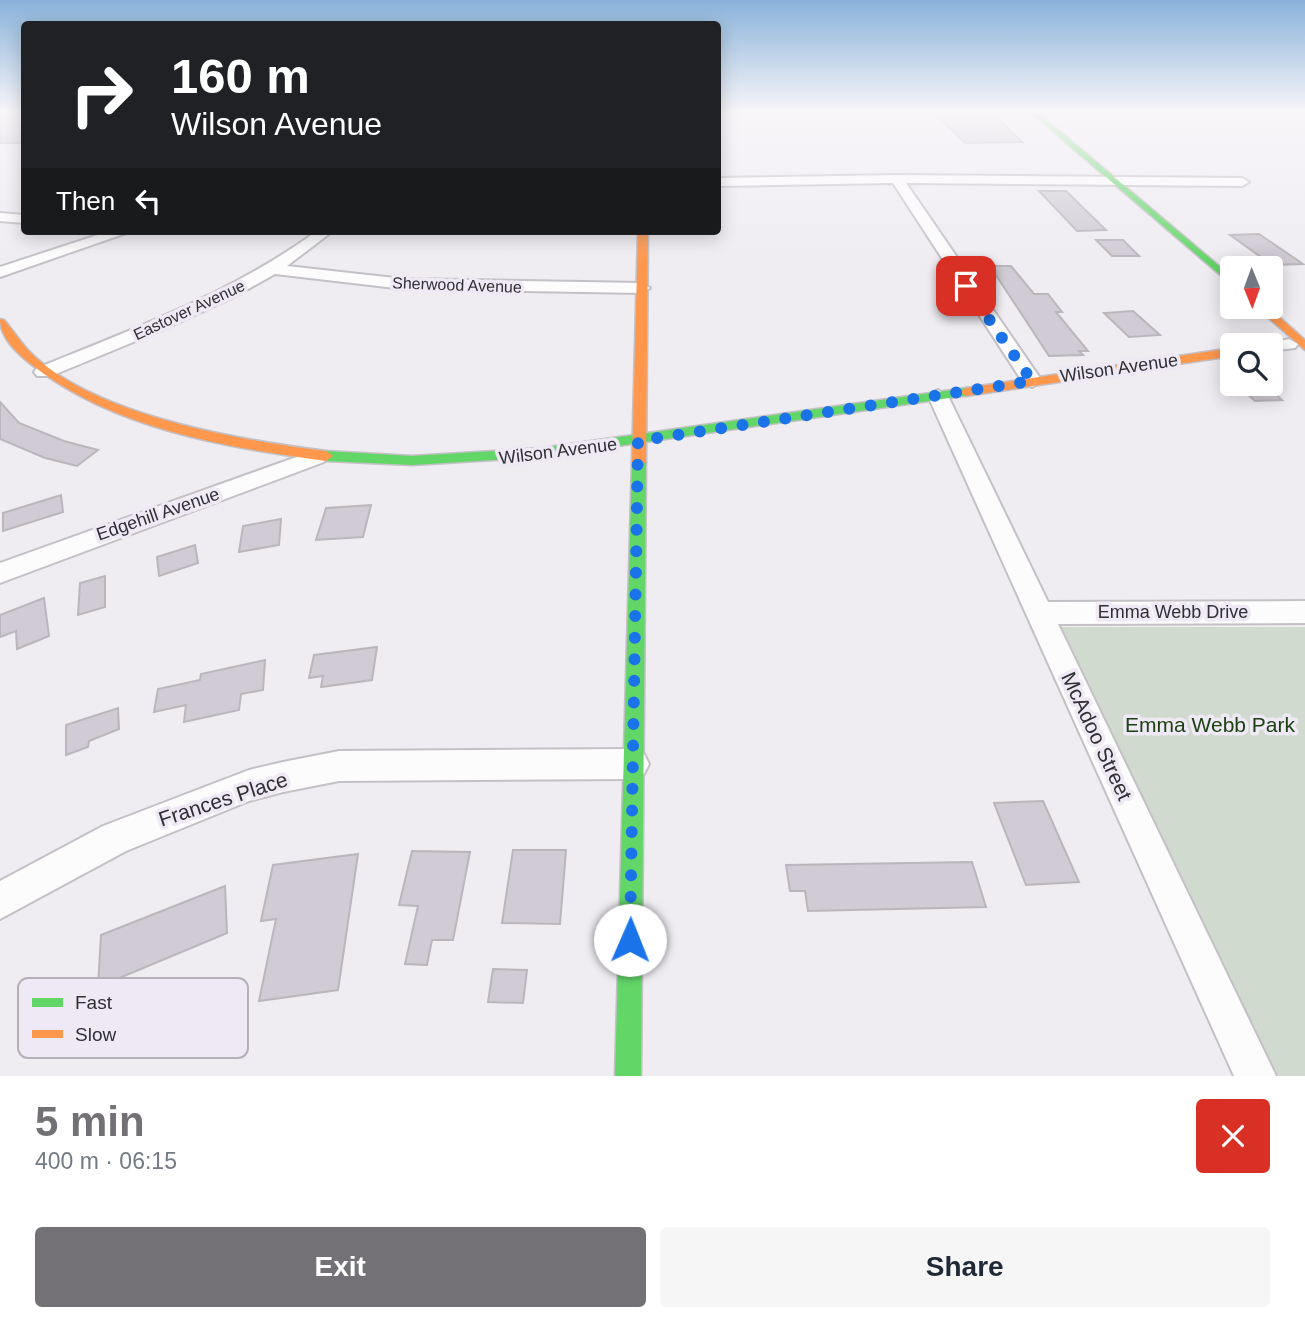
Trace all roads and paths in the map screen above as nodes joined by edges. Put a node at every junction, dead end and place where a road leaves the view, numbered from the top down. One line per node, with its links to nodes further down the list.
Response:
1 (1090, 161): 3 (street)
2 (897, 179): 3 (street); 5 (street); 24 (street)
3 (1113, 181): 4 (street); 15 (street)
4 (1242, 182)
5 (721, 183)
6 (0, 217): 7 (street)
7 (21, 219)
8 (89, 235): 12 (street)
9 (115, 235): 12 (street)
10 (321, 235): 13 (street, Eastover Avenue)
11 (643, 235): 16 (street)
12 (102, 240): 14 (street)
13 (274, 270): 16 (street, Sherwood Avenue); 23 (street, Eastover Avenue)
14 (0, 272)
15 (1220, 272)
16 (642, 288): 26 (street)
17 (1270, 319): 21 (street)
18 (1282, 319): 20 (street)
19 (0, 322): 23 (street, Wilson Avenue)
20 (1305, 332)
21 (1288, 345)
22 (1220, 354): 24 (street, Wilson Avenue)
23 (44, 372): 27 (street, Wilson Avenue)
24 (1032, 381): 25 (street, Wilson Avenue)
25 (939, 396): 26 (street, Wilson Avenue); 30 (street, McAdoo Street)
26 (638, 441): 27 (street, Wilson Avenue); 31 (street)
27 (316, 457): 28 (street, Edgehill Avenue)
28 (0, 572)
29 (1305, 612): 30 (street, Emma Webb Drive)
30 (1040, 613): 34 (street, McAdoo Street)
31 (633, 764): 32 (street, Frances Place); 33 (street)
32 (0, 901)
33 (628, 1076)
34 (1255, 1076)

